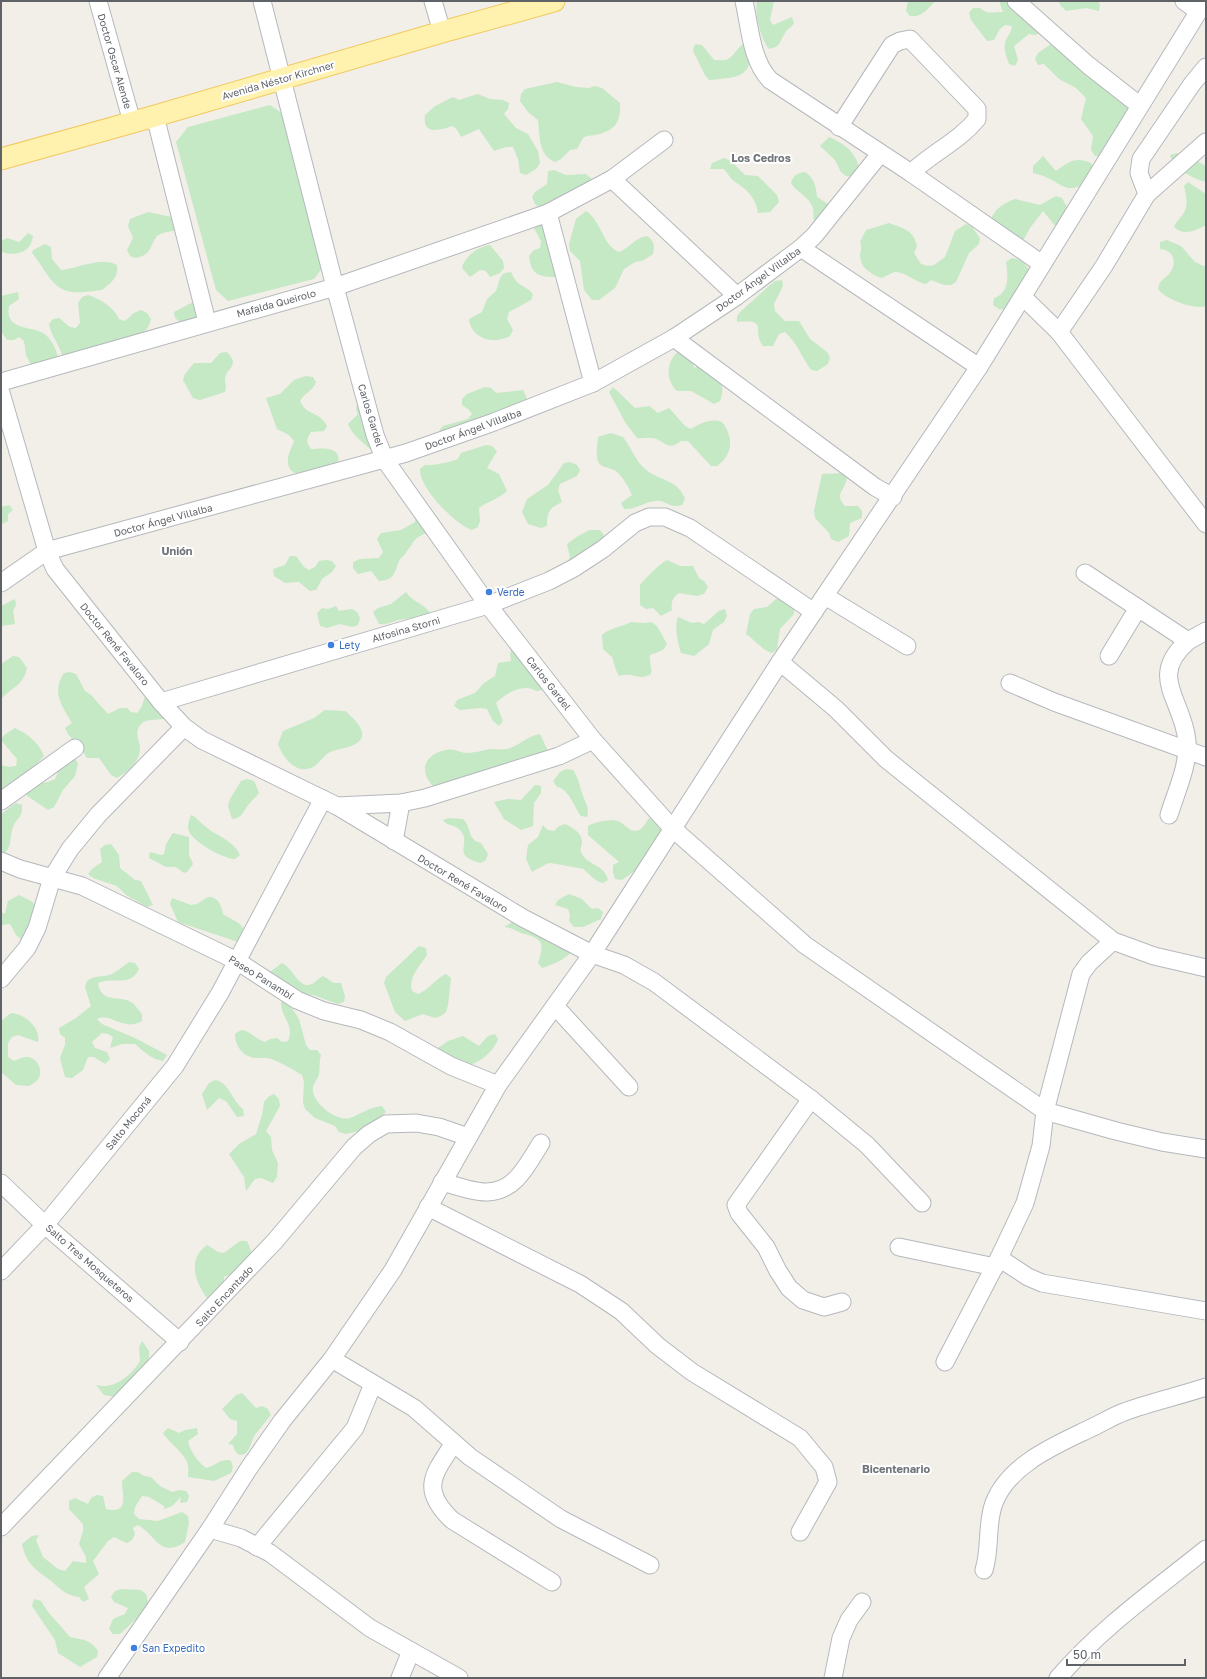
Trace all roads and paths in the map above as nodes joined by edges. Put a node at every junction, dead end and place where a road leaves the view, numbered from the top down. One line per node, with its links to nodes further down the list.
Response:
1 (98, 1): 14 (street, Doctor Oscar Alende)
2 (262, 1): 11 (street, Carlos Gardel)
3 (433, 1): 9 (street)
4 (554, 1): 9 (main road, Avenida Néstor Kirchner)
5 (744, 1): 15 (street)
6 (1016, 1): 12 (street)
7 (1184, 1): 8 (street)
8 (1202, 6): 12 (street)
9 (442, 32): 11 (main road, Avenida Néstor Kirchner)
10 (1206, 67): 22 (street)
11 (281, 79): 13 (main road, Avenida Néstor Kirchner); 26 (street, Carlos Gardel)
12 (1140, 104): 25 (street)
13 (155, 116): 14 (main road, Avenida Néstor Kirchner); 29 (street)
14 (132, 122): 19 (main road, Avenida Néstor Kirchner)
15 (839, 127): 18 (street); 20 (street)
16 (664, 140): 21 (street, Mafalda Queirolo)
17 (1206, 142): 22 (street)
18 (880, 154): 20 (street); 24 (street, Doctor Ángel Villalba)
19 (1, 158)
20 (911, 173): 25 (street)
21 (612, 179): 23 (street, Mafalda Queirolo); 27 (street)
22 (1147, 194): 30 (street)
23 (548, 212): 26 (street, Mafalda Queirolo); 34 (street)
24 (801, 248): 27 (street, Doctor Ángel Villalba); 32 (street)
25 (1042, 264): 28 (street)
26 (335, 287): 29 (street, Mafalda Queirolo); 36 (street, Carlos Gardel)
27 (737, 296): 31 (street, Doctor Ángel Villalba)
28 (1022, 297): 30 (street); 32 (street)
29 (207, 322): 33 (street, Mafalda Queirolo)
30 (1059, 332): 38 (street)
31 (674, 338): 34 (street, Doctor Ángel Villalba); 37 (street)
32 (979, 367): 37 (street)
33 (1, 382)
34 (593, 383): 36 (street, Doctor Ángel Villalba)
35 (1, 393): 39 (street, Doctor René Favaloro)
36 (385, 460): 39 (street, Doctor Ángel Villalba); 43 (street, Carlos Gardel)
37 (893, 497): 42 (street)
38 (1206, 524)
39 (47, 551): 41 (street, Doctor Ángel Villalba); 52 (street, Doctor René Favaloro)
40 (1085, 573): 44 (street)
41 (1, 583)
42 (825, 596): 45 (street); 48 (street)
43 (488, 605): 45 (street, Alfosina Storni); 52 (street, Alfosina Storni); 54 (street, Carlos Gardel)
44 (1138, 608): 47 (street); 49 (street)
45 (814, 612): 50 (street)
46 (1206, 631): 47 (street)
47 (1188, 641): 56 (street)
48 (907, 646)
49 (1109, 656)
50 (780, 662): 62 (street); 66 (street)
51 (1010, 683): 56 (street)
52 (161, 702): 53 (street, Doctor René Favaloro)
53 (184, 727): 59 (street, Doctor René Favaloro); 65 (street)
54 (593, 740): 60 (street, Doctor René Favaloro); 62 (street, Carlos Gardel)
55 (75, 748): 58 (street)
56 (1186, 750): 57 (street); 61 (street)
57 (1206, 757)
58 (1, 801)
59 (330, 802): 60 (street, Doctor René Favaloro); 63 (street, Doctor René Favaloro); 68 (street, Salto Moconá)
60 (401, 803): 63 (street)
61 (1170, 815)
62 (672, 828): 67 (street); 75 (street, Carlos Gardel)
63 (394, 841): 67 (street, Doctor René Favaloro)
64 (1, 862): 65 (street, Paseo Panambí)
65 (52, 878): 68 (street, Paseo Panambí); 70 (street)
66 (1113, 941): 69 (street); 75 (street)
67 (592, 954): 71 (street); 74 (street, Doctor René Favaloro)
68 (237, 961): 72 (street, Paseo Panambí); 83 (street, Salto Moconá)
69 (1206, 968)
70 (1, 979)
71 (555, 1006): 72 (street); 73 (street)
72 (498, 1085): 76 (street)
73 (629, 1086)
74 (811, 1099): 81 (street, Doctor René Favaloro); 87 (street)
75 (1045, 1111): 78 (street, Carlos Gardel); 85 (street)
76 (468, 1136): 79 (street); 89 (street, Salto Encantado)
77 (541, 1143): 79 (street)
78 (1206, 1149)
79 (442, 1182): 82 (street)
80 (1, 1183): 83 (street, Salto Tres Mosqueteros)
81 (922, 1203)
82 (428, 1207): 90 (street); 97 (street)
83 (45, 1225): 86 (street, Salto Moconá); 89 (street, Salto Tres Mosqueteros)
84 (899, 1247): 85 (street)
85 (997, 1263): 88 (street); 91 (street)
86 (1, 1271)
87 (842, 1302)
88 (1206, 1311)
89 (180, 1342): 95 (street, Salto Encantado)
90 (332, 1359): 92 (street); 96 (street)
91 (945, 1362)
92 (373, 1384): 94 (street); 98 (street)
93 (1206, 1388): 101 (street)
94 (454, 1443): 100 (street); 102 (street)
95 (1, 1527)
96 (210, 1529): 98 (street); 105 (street)
97 (800, 1532)
98 (257, 1546): 104 (street)
99 (1206, 1549): 109 (street)
100 (650, 1565)
101 (984, 1570)
102 (552, 1582)
103 (862, 1602): 108 (street)
104 (411, 1651): 106 (street); 107 (street)
105 (107, 1678)
106 (400, 1678)
107 (459, 1678)
108 (833, 1678)
109 (1058, 1678)

